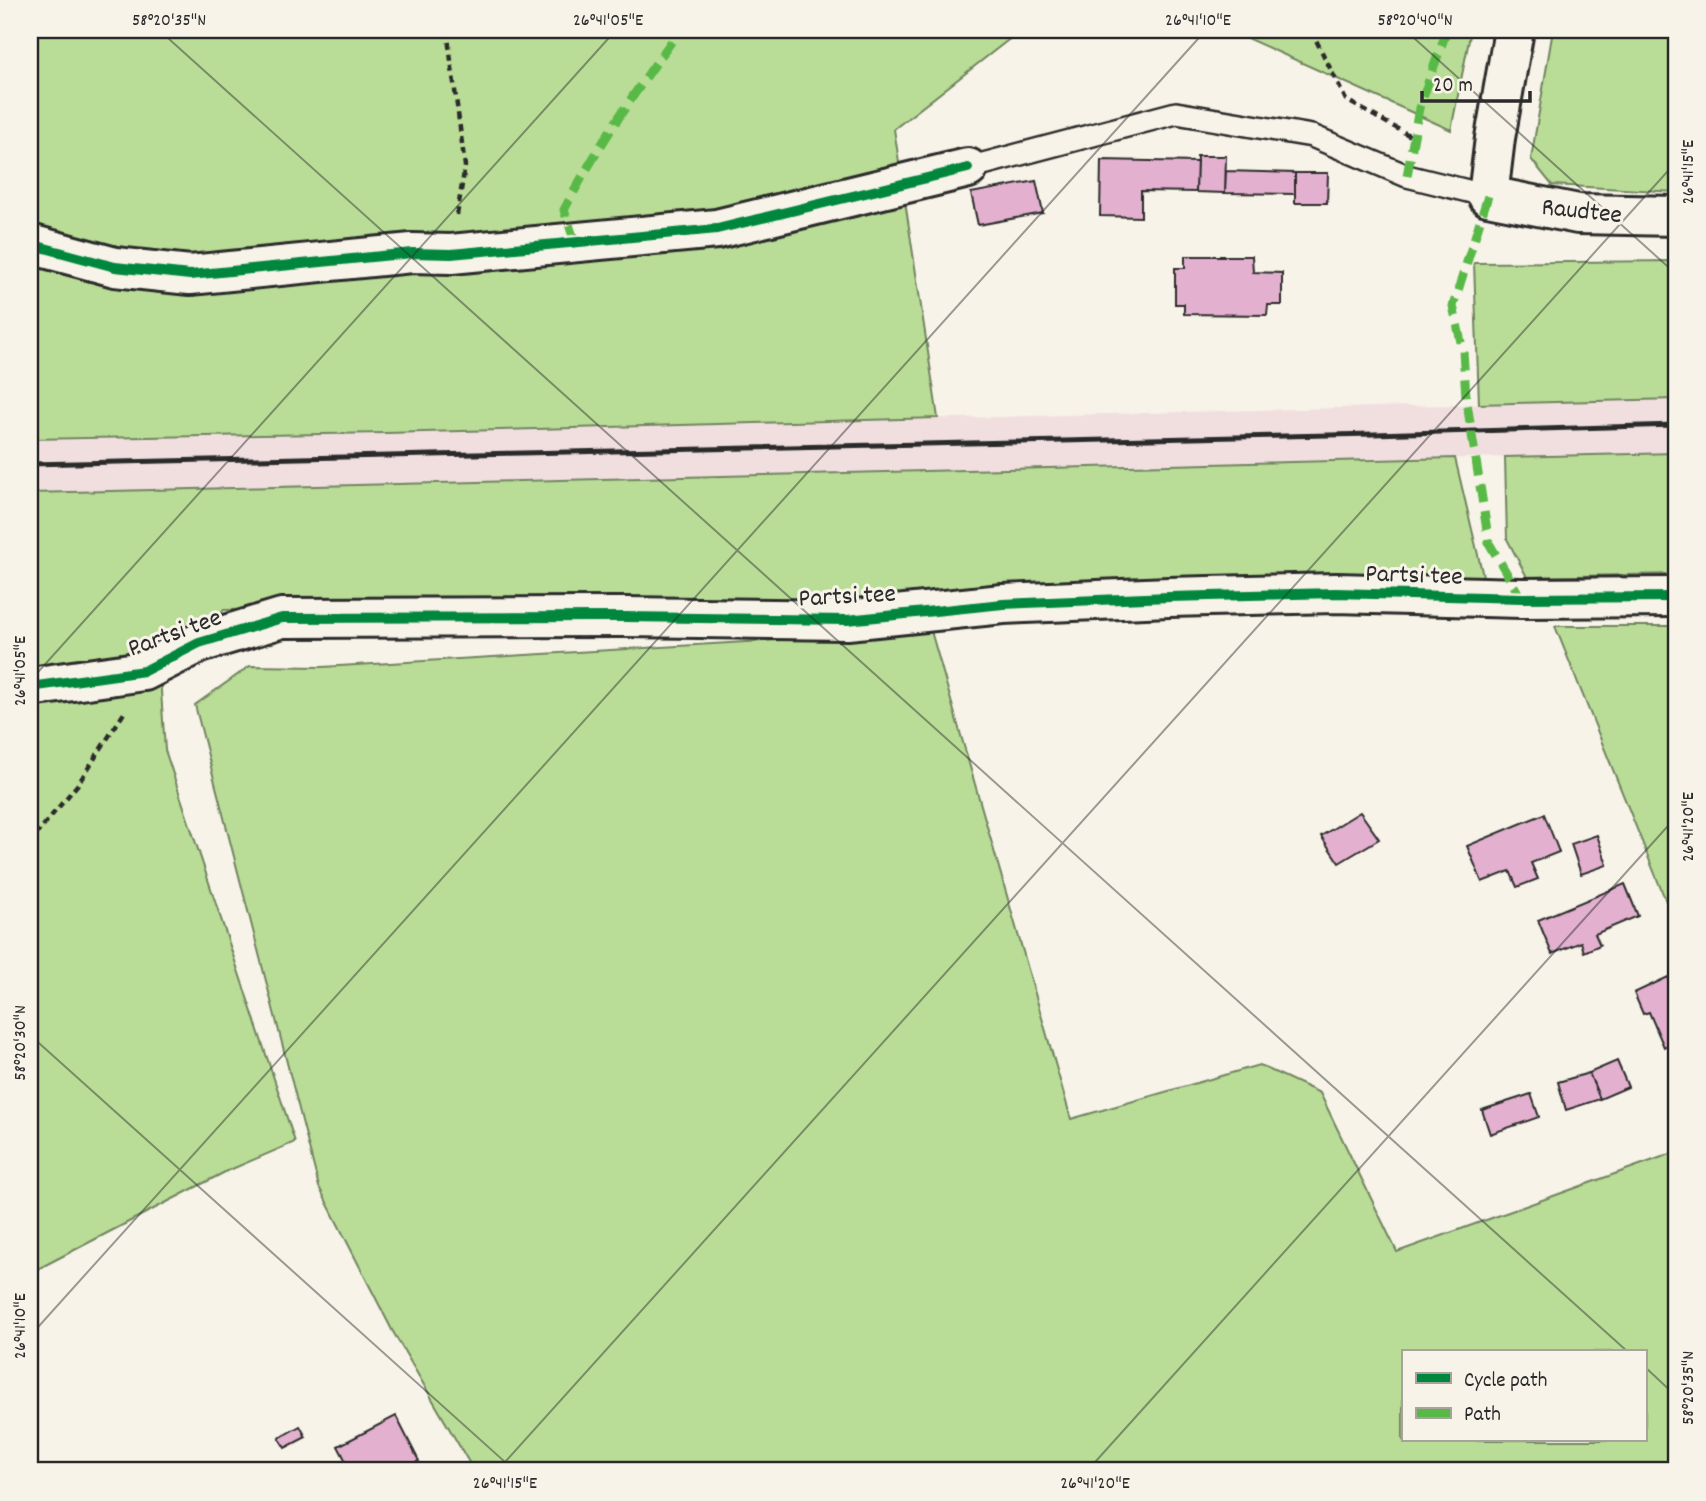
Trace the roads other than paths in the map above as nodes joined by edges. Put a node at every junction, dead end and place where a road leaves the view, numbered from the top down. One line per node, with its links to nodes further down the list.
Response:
1 (1514, 30): 3 (street)
2 (968, 168): 3 (lane); 5 (street)
3 (1488, 196): 4 (street, Raudtee)
4 (1676, 216)
5 (30, 244)
6 (1676, 597): 7 (street, Partsi tee)
7 (30, 687)

